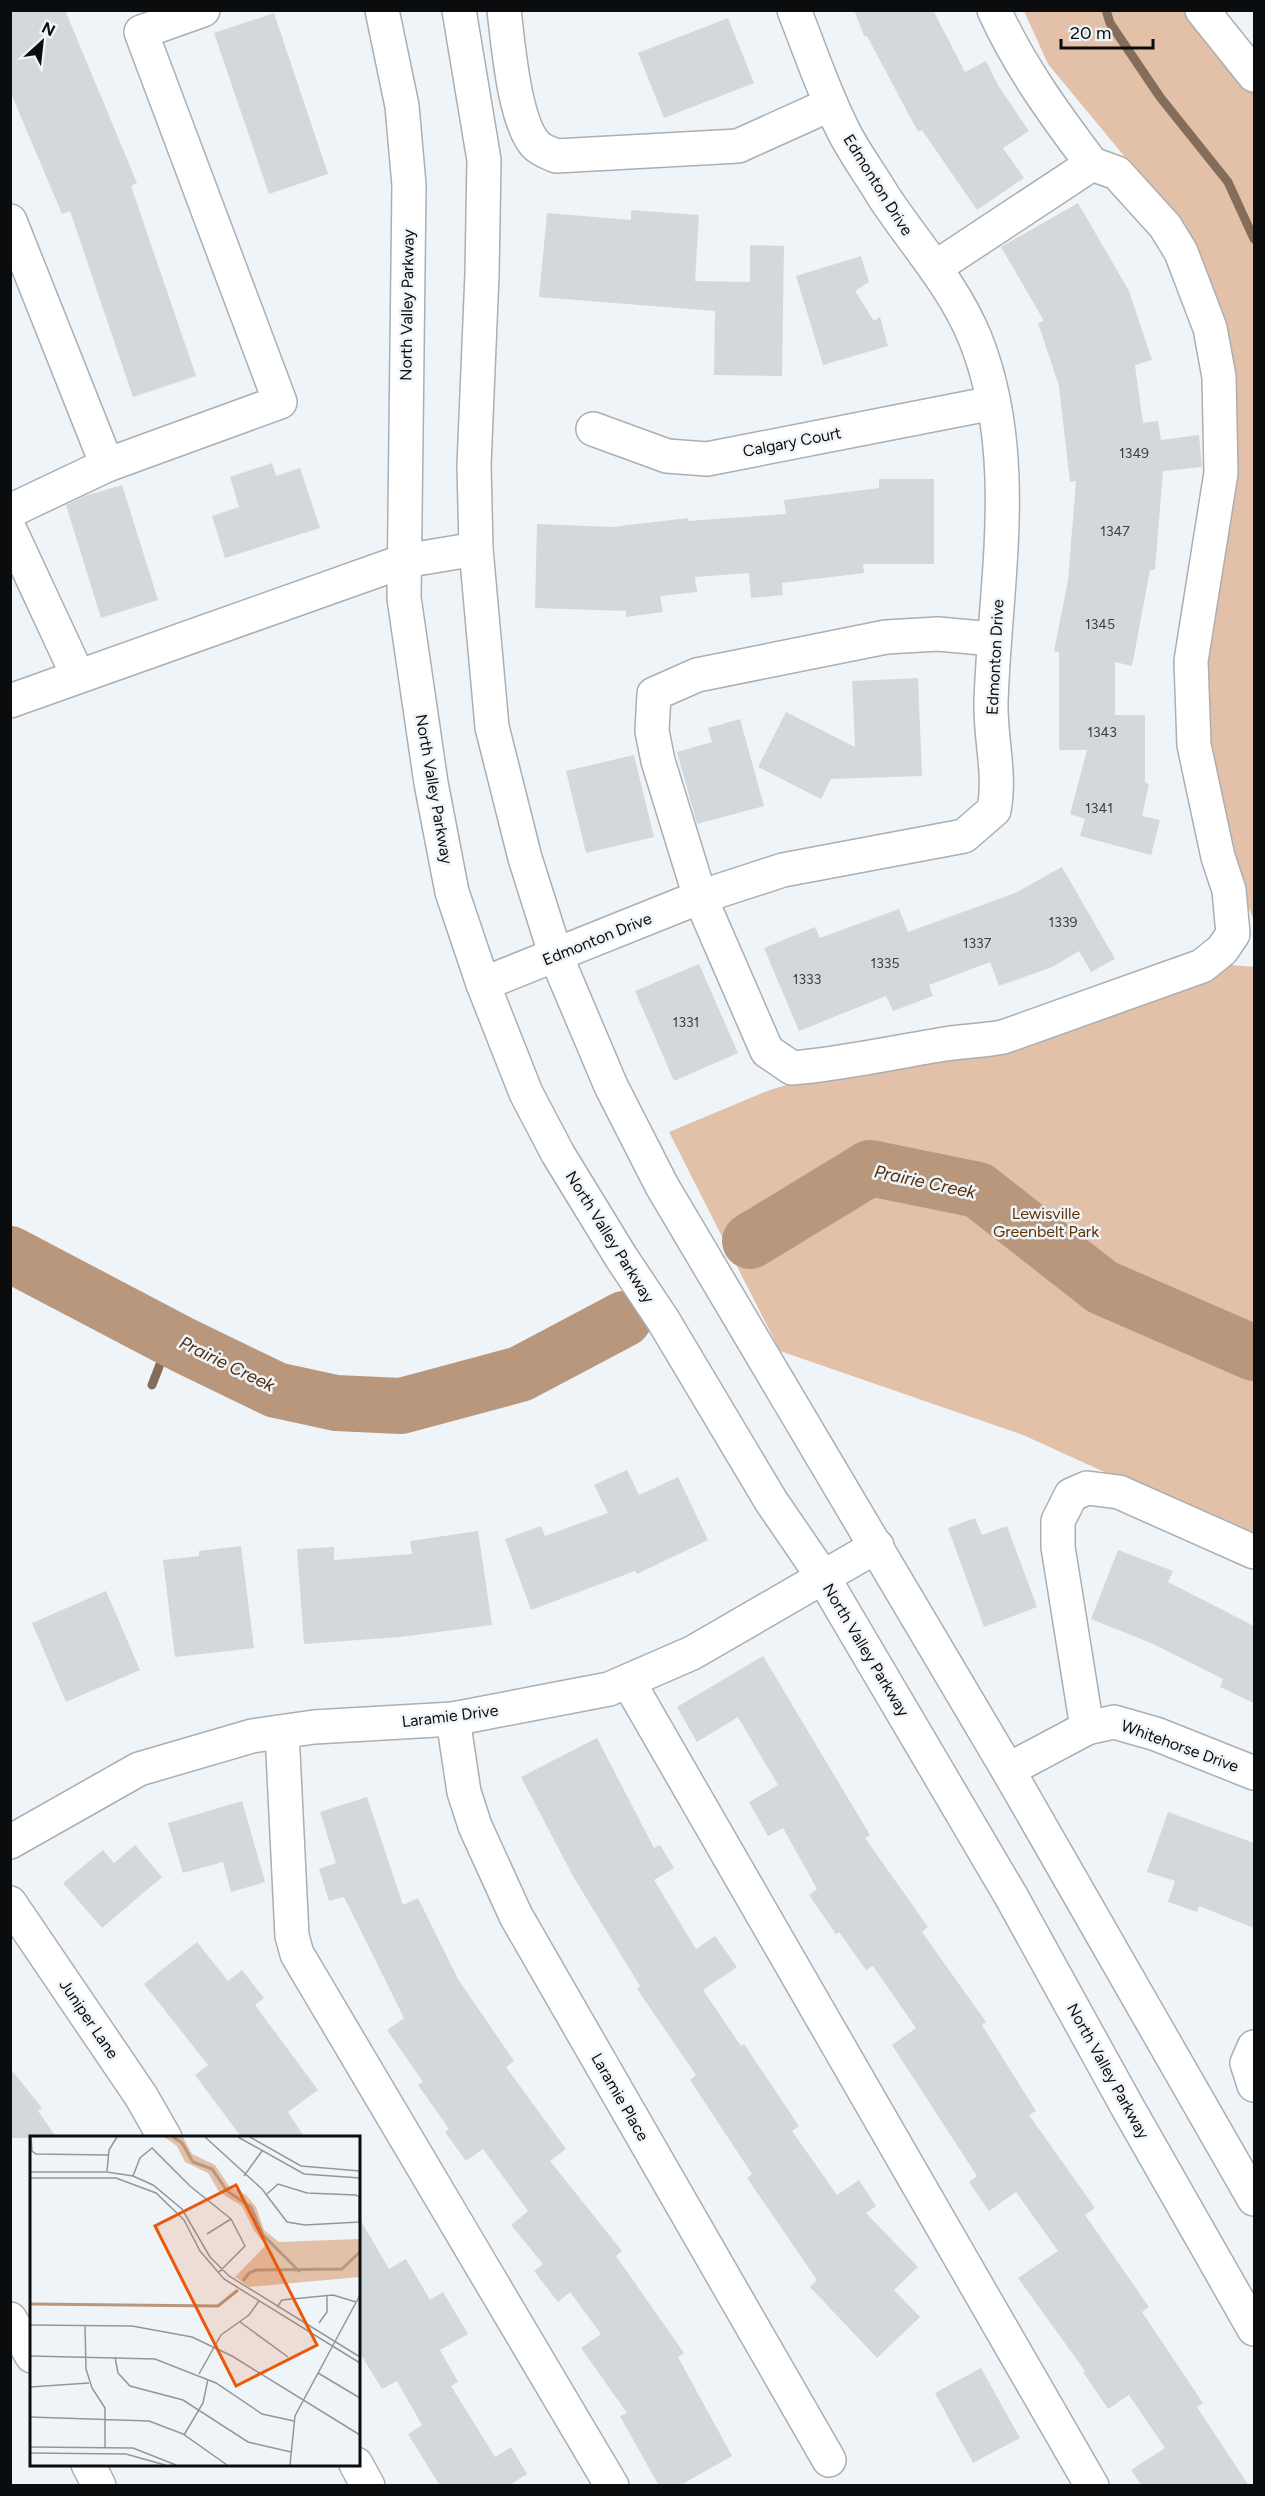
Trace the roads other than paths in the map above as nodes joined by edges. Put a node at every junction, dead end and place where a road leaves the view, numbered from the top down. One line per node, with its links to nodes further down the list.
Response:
1 (202, 10): 15 (street)
2 (382, 10): 19 (street, North Valley Parkway)
3 (459, 10): 18 (street)
4 (504, 10): 9 (street)
5 (794, 10): 9 (street, Edmonton Drive)
6 (994, 10): 10 (street)
7 (1202, 10): 8 (street)
8 (1254, 75)
9 (831, 104): 12 (street, Edmonton Drive)
10 (1092, 165): 12 (street); 23 (street)
11 (10, 222): 15 (street)
12 (936, 267): 13 (street, Edmonton Drive)
13 (993, 403): 14 (street, Calgary Court); 20 (street, Edmonton Drive)
14 (593, 429)
15 (107, 465): 16 (street)
16 (10, 511)
17 (10, 530): 21 (street)
18 (476, 549): 19 (street); 24 (street)
19 (404, 561): 21 (street); 25 (street, North Valley Parkway)
20 (993, 639): 23 (street, Edmonton Drive); 23 (street)
21 (78, 676): 22 (street)
22 (10, 701)
23 (700, 897): 24 (street, Edmonton Drive)
24 (556, 956): 25 (street, Edmonton Drive); 26 (street)
25 (483, 984): 28 (street, North Valley Parkway)
26 (877, 1546): 28 (street, Laramie Drive); 33 (street)
27 (1254, 1552): 31 (street)
28 (823, 1577): 29 (street, Laramie Drive); 42 (street, North Valley Parkway)
29 (628, 1681): 30 (street, Laramie Drive); 50 (street)
30 (453, 1719): 32 (street, Laramie Drive); 44 (street, Laramie Place)
31 (1087, 1728): 33 (street, Whitehorse Drive); 34 (street, Whitehorse Drive)
32 (282, 1732): 35 (street, Laramie Drive); 49 (street)
33 (1008, 1770): 40 (street)
34 (1254, 1773)
35 (10, 1842)
36 (10, 1903): 39 (street, Juniper Lane)
37 (1254, 2047): 38 (street)
38 (1254, 2085)
39 (164, 2136)
40 (1254, 2199)
41 (10, 2319): 43 (street)
42 (1254, 2329)
43 (30, 2353)
44 (829, 2460)
45 (89, 2466): 47 (street)
46 (357, 2466): 48 (street)
47 (99, 2486)
48 (368, 2486)
49 (612, 2486)
50 (1092, 2486)

